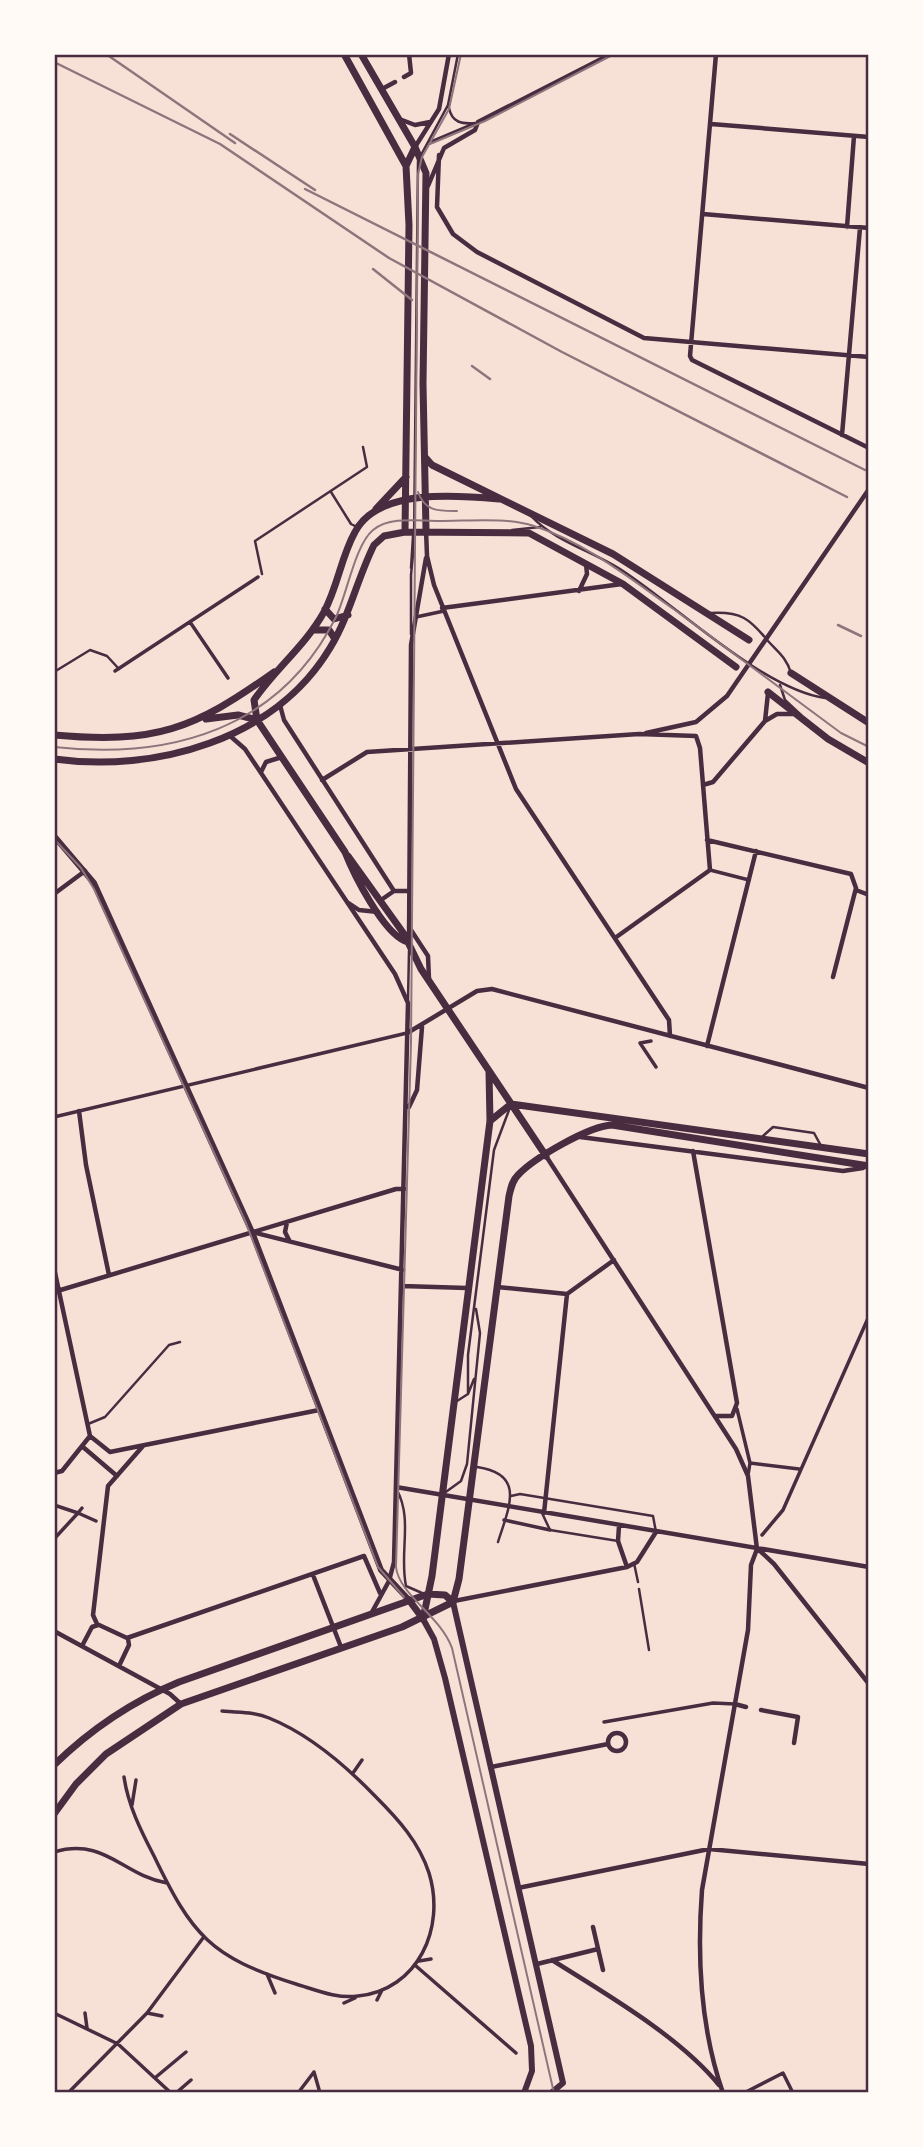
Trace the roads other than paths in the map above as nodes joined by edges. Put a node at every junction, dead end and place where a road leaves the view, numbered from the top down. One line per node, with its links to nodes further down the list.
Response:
1 (344, 54): 14 (main road)
2 (361, 54): 10 (main road)
3 (408, 54): 8 (street)
4 (449, 54): 13 (street)
5 (458, 54): 11 (lane)
6 (611, 54): 15 (street)
7 (716, 54): 16 (street)
8 (404, 76)
9 (395, 82): 10 (street)
10 (382, 90): 12 (main road)
11 (448, 105): 15 (lane); 20 (lane)
12 (394, 112): 13 (street); 14 (main road); 21 (main road)
13 (435, 116): 21 (street)
14 (380, 120): 24 (main road)
15 (478, 122): 20 (lane); 22 (street)
16 (711, 124): 18 (street); 27 (street)
17 (869, 128): 19 (street)
18 (854, 136): 19 (street); 28 (street)
19 (868, 137)
20 (428, 143): 23 (lane)
21 (415, 147): 23 (main road); 24 (main road)
22 (439, 155): 26 (street); 31 (street)
23 (420, 157): 25 (lane); 26 (main road)
24 (406, 166): 25 (lane); 39 (main road)
25 (416, 181): 34 (lane)
26 (424, 193): 34 (main road)
27 (703, 214): 28 (street); 31 (street)
28 (847, 227): 29 (street)
29 (860, 228): 30 (street); 32 (street)
30 (869, 228)
31 (692, 343): 32 (street); 35 (street)
32 (850, 356): 33 (street); 35 (street)
33 (869, 357)
34 (419, 382): 38 (main road); 43 (lane)
35 (842, 435): 37 (street)
36 (363, 447): 41 (lane)
37 (869, 448)
38 (425, 456): 42 (main road); 44 (main road)
39 (407, 473): 43 (main road); 46 (main road)
40 (869, 489): 87 (street)
41 (331, 492): 47 (lane); 55 (lane)
42 (425, 498): 43 (main road); 44 (main road); 49 (main road)
43 (410, 499): 46 (main road); 50 (lane); 52 (main road)
44 (499, 499): 45 (main road)
45 (525, 509): 48 (lane); 60 (main road)
46 (374, 512): 47 (main road)
47 (357, 527): 58 (main road)
48 (543, 528): 51 (lane); 76 (lane)
49 (426, 530): 50 (main road); 51 (main road); 53 (street)
50 (414, 531): 52 (main road); 69 (lane)
51 (508, 531): 54 (main road)
52 (405, 532): 61 (main road)
53 (427, 556): 59 (street); 62 (street)
54 (586, 563): 56 (main road); 57 (street)
55 (261, 573): 63 (street)
56 (623, 584): 57 (street); 71 (main road)
57 (579, 591): 59 (street)
58 (325, 609): 61 (main road); 64 (main road)
59 (443, 610): 62 (street); 89 (street)
60 (708, 613): 67 (main road); 74 (lane)
61 (348, 615): 66 (main road)
62 (414, 617): 69 (street)
63 (190, 622): 68 (street); 75 (street)
64 (313, 630): 66 (main road); 70 (main road)
65 (155, 638): 68 (street)
66 (335, 639): 79 (main road)
67 (749, 640)
68 (158, 643): 72 (street)
69 (411, 645): 90 (street)
70 (285, 664): 81 (main road); 82 (main road)
71 (736, 667)
72 (117, 670): 73 (lane)
73 (54, 672)
74 (791, 673): 78 (main road)
75 (228, 678)
76 (780, 685): 78 (lane); 84 (lane)
77 (768, 692): 80 (main road); 83 (street)
78 (828, 698): 85 (main road)
79 (280, 703): 82 (main road); 95 (street)
80 (793, 713): 83 (street); 84 (main road)
81 (199, 720): 82 (main road); 86 (main road)
82 (257, 720): 88 (main road); 91 (main road)
83 (765, 721): 96 (street)
84 (803, 721): 93 (main road)
85 (869, 723)
86 (54, 734)
87 (639, 734): 89 (street); 96 (street)
88 (228, 735): 92 (main road); 94 (street)
89 (498, 743): 90 (street); 114 (street)
90 (410, 749): 95 (street); 106 (street)
91 (282, 757): 94 (street); 100 (main road)
92 (54, 759)
93 (869, 763)
94 (261, 773): 111 (street)
95 (322, 780): 105 (street)
96 (703, 785): 98 (street)
97 (54, 836): 102 (street)
98 (707, 839): 99 (street); 101 (street)
99 (756, 851): 103 (street); 104 (street)
100 (345, 852): 109 (main road); 110 (main road)
101 (710, 870): 103 (street); 114 (street)
102 (86, 871): 107 (street); 127 (street)
103 (749, 881): 124 (street)
104 (856, 890): 108 (street); 116 (street)
105 (394, 891): 106 (street); 109 (street)
106 (409, 891): 113 (street)
107 (54, 894)
108 (869, 895)
109 (381, 900): 115 (main road)
110 (372, 902): 111 (street); 112 (main road)
111 (353, 909): 112 (street); 118 (street)
112 (379, 912): 115 (main road)
113 (408, 927): 115 (street); 117 (street)
114 (615, 938): 122 (street)
115 (407, 944): 117 (main road); 118 (lane)
116 (833, 977)
117 (429, 980): 119 (main road)
118 (408, 1003): 121 (street)
119 (449, 1009): 120 (street); 122 (street); 126 (main road)
120 (423, 1026): 121 (street); 130 (street)
121 (409, 1032): 127 (street); 130 (street)
122 (670, 1036): 124 (street)
123 (651, 1041): 125 (street)
124 (707, 1046): 128 (street)
125 (656, 1067)
126 (489, 1072): 129 (main road); 133 (main road)
127 (187, 1086): 131 (street); 143 (street)
128 (866, 1087)
129 (511, 1104): 133 (main road); 135 (main road); 139 (main road); 154 (lane)
130 (407, 1110): 141 (street)
131 (79, 1111): 132 (street); 148 (street)
132 (54, 1116)
133 (490, 1121): 151 (main road)
134 (579, 1137): 137 (street); 139 (main road); 140 (main road)
135 (762, 1138): 136 (main road); 136 (lane)
136 (822, 1147): 138 (main road)
137 (693, 1151): 140 (street); 160 (street)
138 (869, 1154)
139 (545, 1156): 145 (street); 150 (main road)
140 (869, 1166)
141 (405, 1189): 142 (street); 147 (street)
142 (287, 1222): 143 (street); 144 (street)
143 (252, 1232): 144 (street); 148 (street); 161 (street)
144 (290, 1241): 147 (street)
145 (614, 1260): 153 (street); 162 (street)
146 (54, 1268): 152 (street)
147 (403, 1270): 149 (street)
148 (109, 1275): 152 (street)
149 (402, 1286): 151 (street); 173 (street)
150 (497, 1287): 153 (street); 168 (main road)
151 (467, 1288): 159 (main road)
152 (57, 1292): 163 (street)
153 (567, 1294): 176 (street)
154 (475, 1306): 157 (lane); 158 (lane)
155 (869, 1316): 169 (street)
156 (180, 1342): 163 (lane)
157 (475, 1377): 158 (lane); 174 (lane)
158 (468, 1394): 159 (lane)
159 (452, 1405): 174 (main road)
160 (737, 1409): 162 (street); 167 (street)
161 (319, 1410): 165 (street); 197 (street)
162 (715, 1416): 172 (street)
163 (88, 1424): 164 (street)
164 (90, 1436): 165 (street); 166 (street)
165 (144, 1446): 171 (street)
166 (83, 1447): 170 (street); 171 (street)
167 (750, 1463): 169 (street); 172 (street)
168 (474, 1467): 175 (lane); 177 (main road)
169 (800, 1469): 188 (street)
170 (57, 1472)
171 (117, 1476): 206 (street)
172 (748, 1476): 192 (street)
173 (396, 1487): 174 (street); 197 (street); 201 (lane)
174 (441, 1495): 177 (street); 201 (main road)
175 (511, 1496): 176 (lane); 179 (lane)
176 (547, 1499): 182 (street); 187 (lane)
177 (469, 1500): 179 (street); 203 (main road)
178 (54, 1505): 181 (street)
179 (508, 1507): 182 (street); 183 (lane)
180 (82, 1508): 181 (street)
181 (78, 1513): 184 (street); 189 (street)
182 (543, 1513): 185 (street); 186 (lane)
183 (505, 1520): 186 (street); 191 (lane)
184 (96, 1521)
185 (619, 1526): 187 (street); 190 (street)
186 (550, 1530): 190 (lane)
187 (656, 1532): 192 (street); 193 (street)
188 (762, 1535)
189 (54, 1539)
190 (618, 1541): 194 (street)
191 (498, 1542)
192 (757, 1549): 195 (street); 214 (street); 217 (street)
193 (634, 1563): 194 (street); 198 (lane)
194 (627, 1567): 203 (street)
195 (869, 1567)
196 (313, 1575): 200 (street); 207 (street); 209 (street)
197 (389, 1581): 200 (street); 202 (street)
198 (638, 1582)
199 (639, 1589): 212 (lane)
200 (380, 1593): 204 (street)
201 (428, 1594): 202 (main road); 203 (main road); 205 (main road)
202 (409, 1600): 204 (main road); 205 (main road)
203 (453, 1601): 205 (main road); 226 (street)
204 (371, 1613): 207 (main road)
205 (423, 1619): 211 (main road); 265 (street)
206 (99, 1625): 209 (street); 210 (street)
207 (333, 1626): 211 (street); 215 (main road)
208 (54, 1631): 210 (street)
209 (127, 1638): 213 (street)
210 (82, 1646): 213 (street)
211 (341, 1647): 216 (main road)
212 (649, 1650)
213 (119, 1666): 215 (street)
214 (869, 1684)
215 (161, 1689): 216 (street); 225 (main road)
216 (181, 1704): 231 (main road)
217 (735, 1704): 218 (street); 221 (street); 232 (street)
218 (746, 1707)
219 (761, 1710): 222 (street)
220 (222, 1711): 227 (street)
221 (604, 1722)
222 (794, 1743)
223 (608, 1744): 223 (street); 226 (street)
224 (362, 1760): 227 (street)
225 (54, 1765)
226 (491, 1767): 236 (street)
227 (353, 1773): 242 (street)
228 (124, 1777): 230 (street)
229 (136, 1780): 230 (street)
230 (132, 1807): 235 (street)
231 (54, 1814)
232 (709, 1849): 234 (street); 236 (street); 264 (street)
233 (54, 1852): 235 (street)
234 (869, 1864)
235 (167, 1883): 238 (street)
236 (518, 1888): 243 (street)
237 (593, 1927): 239 (street)
238 (203, 1938): 246 (street); 256 (street)
239 (598, 1949): 241 (street); 245 (street)
240 (431, 1959): 242 (street)
241 (552, 1960): 243 (street); 264 (street)
242 (419, 1961): 244 (street)
243 (537, 1964): 271 (street)
244 (416, 1966): 247 (street); 261 (street)
245 (603, 1970)
246 (267, 1974): 250 (street); 251 (street)
247 (410, 1975): 248 (street); 249 (street)
248 (409, 1983)
249 (382, 1990): 251 (street); 252 (street)
250 (275, 1993)
251 (356, 1997): 253 (street)
252 (377, 2000)
253 (344, 2003)
254 (54, 2013): 258 (street)
255 (85, 2013): 258 (street)
256 (147, 2013): 257 (street); 259 (street)
257 (162, 2016)
258 (88, 2029): 259 (street)
259 (118, 2044): 262 (street); 266 (street)
260 (186, 2052): 262 (street)
261 (516, 2053)
262 (156, 2077): 267 (street)
263 (191, 2080): 268 (street)
264 (720, 2085): 272 (street)
265 (524, 2092)
266 (68, 2093)
267 (171, 2093)
268 (176, 2093)
269 (298, 2093): 270 (street)
270 (320, 2093)
271 (551, 2093)
272 (723, 2093)
273 (744, 2093): 274 (street)
274 (793, 2093)

